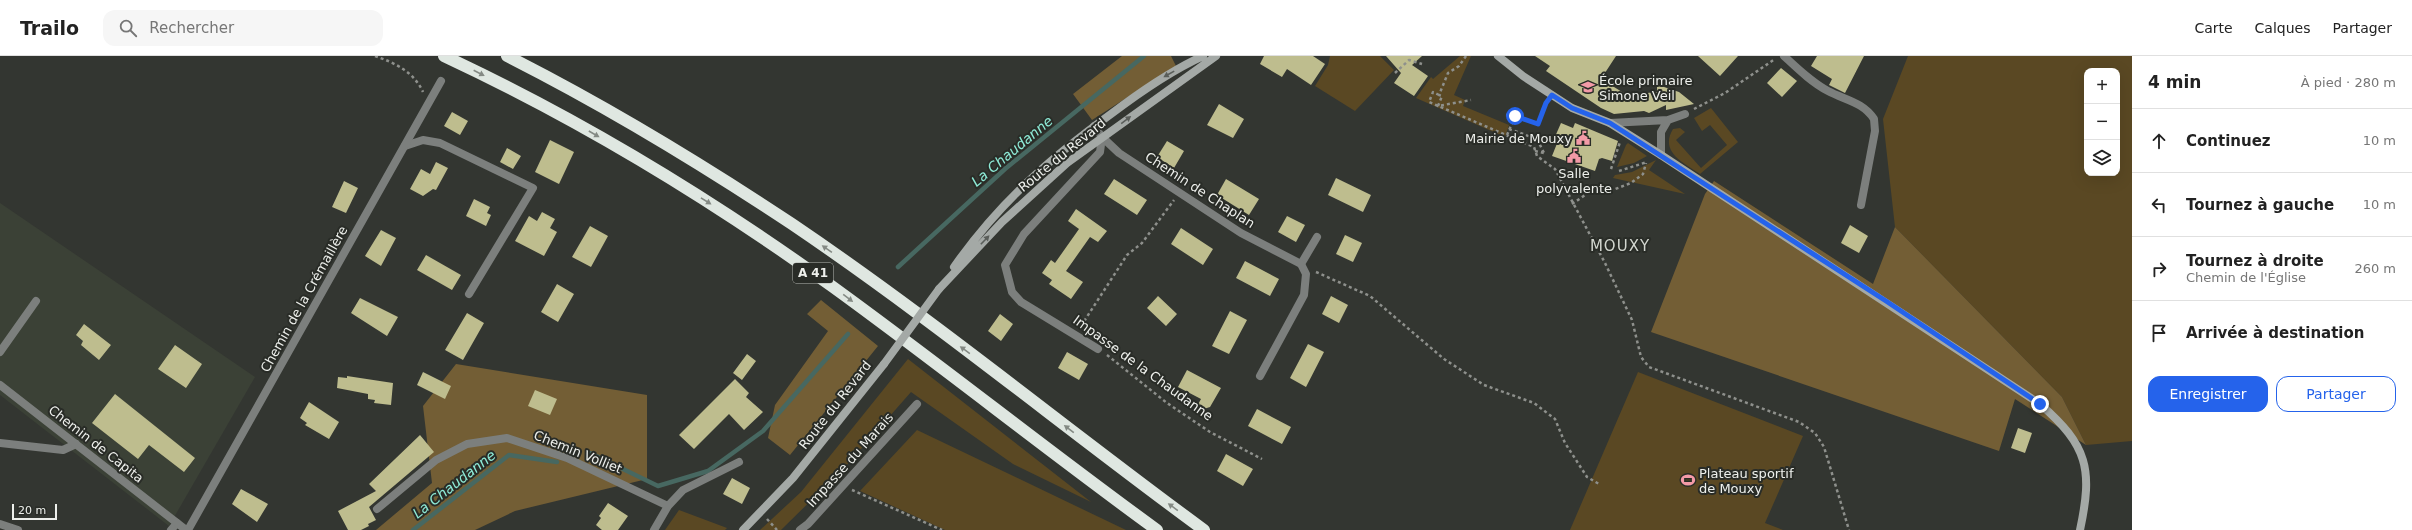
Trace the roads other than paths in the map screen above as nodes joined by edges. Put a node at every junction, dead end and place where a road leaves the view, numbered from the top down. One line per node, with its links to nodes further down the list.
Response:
1 (444, 56): 39 (highway, A 41, one-way to 39)
2 (507, 56): 40 (highway, A 41, one-way to 2)
3 (1203, 56): 11 (main road, Route du Revard, one-way to 11)
4 (1216, 56): 12 (main road, Route du Revard, one-way to 4)
5 (1498, 56): 10 (main road)
6 (1784, 56): 15 (street)
7 (441, 81): 13 (street, Chemin de la Crémaillère)
8 (1685, 114): 9 (street)
9 (1668, 120): 10 (street); 14 (street)
10 (1610, 123): 14 (main road)
11 (1094, 126): 12 (street, Chemin de Chaplan); 18 (main road, Route du Revard)
12 (1102, 137): 17 (street, Chemin de Chaplan); 18 (main road, Route du Revard, one-way to 12); 21 (street, Impasse de la Chaudanne)
13 (405, 146): 19 (street); 35 (street, Chemin de la Crémaillère)
14 (1661, 154): 41 (main road)
15 (1862, 205)
16 (1317, 237): 17 (street)
17 (1301, 264): 23 (street)
18 (939, 289): 37 (main road, Route du Revard, bridge)
19 (469, 294)
20 (36, 301): 22 (street)
21 (1098, 348)
22 (0, 352)
23 (1260, 376)
24 (0, 385): 27 (street, Chemin de Capita)
25 (917, 404): 38 (street, Impasse du Marais)
26 (0, 443): 27 (street)
27 (76, 444): 31 (street, Chemin de Capita)
28 (739, 462): 29 (street)
29 (668, 506): 30 (street, Chemin Volliet); 36 (street)
30 (377, 509)
31 (177, 523): 34 (street); 35 (street, Chemin de Capita)
32 (0, 524): 33 (street)
33 (18, 530)
34 (171, 530)
35 (187, 530)
36 (654, 530)
37 (743, 530)
38 (800, 530)
39 (1157, 530)
40 (1204, 530)
41 (2080, 530)

